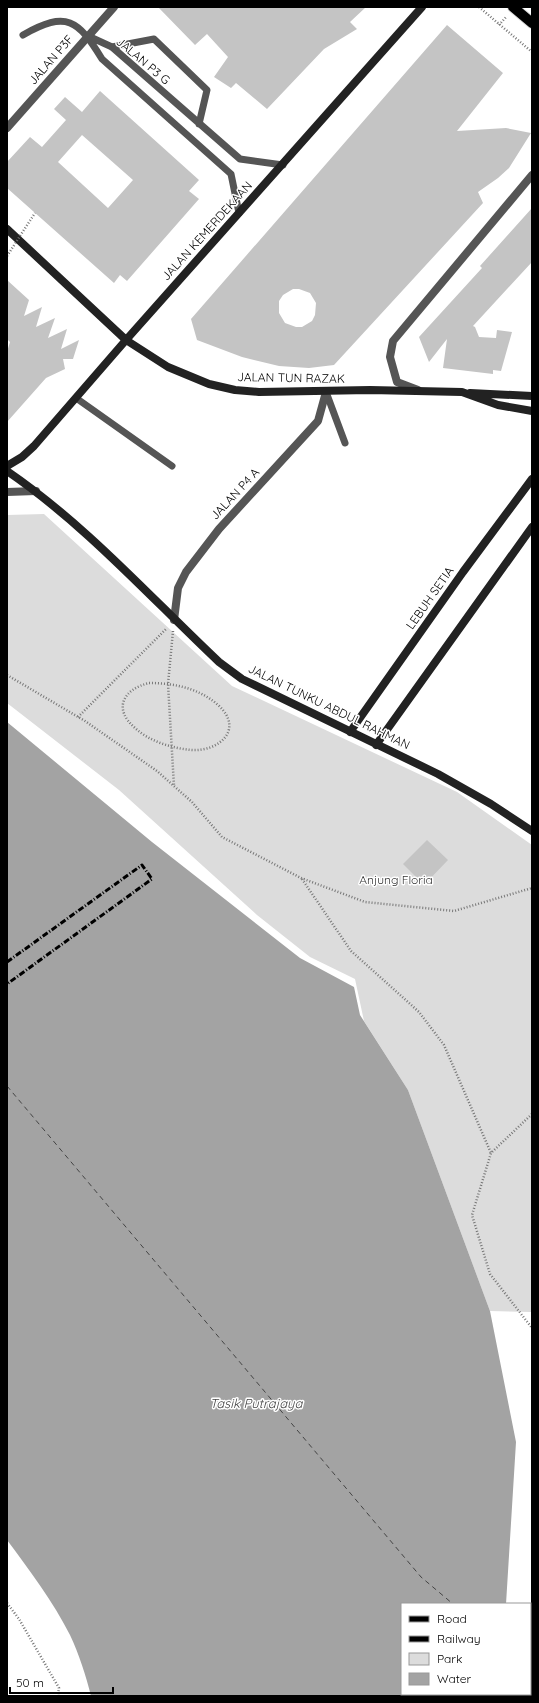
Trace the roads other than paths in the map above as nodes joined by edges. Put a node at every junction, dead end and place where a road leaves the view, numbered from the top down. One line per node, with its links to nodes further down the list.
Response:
1 (114, 7): 6 (street, JALAN P3F)
2 (422, 7): 10 (street, JALAN KEMERDEKAAN)
3 (514, 7): 4 (main road)
4 (532, 23)
5 (23, 35): 6 (lane)
6 (88, 36): 7 (lane, JALAN P3 G); 9 (street, JALAN P3F); 12 (lane, JALAN P3 G)
7 (112, 47): 8 (lane, JALAN P3 G); 8 (lane)
8 (200, 124): 10 (lane, JALAN P3 G)
9 (7, 128)
10 (283, 165): 12 (street, JALAN KEMERDEKAAN)
11 (532, 175): 15 (street)
12 (239, 214): 14 (street, JALAN KEMERDEKAAN)
13 (7, 229): 14 (street, JALAN TUN RAZAK)
14 (126, 340): 16 (street, JALAN TUN RAZAK); 19 (street, JALAN KEMERDEKAAN)
15 (420, 391): 16 (street, JALAN TUN RAZAK); 17 (street, JALAN TUN RAZAK)
16 (326, 392): 21 (lane); 29 (street, JALAN P4 A)
17 (462, 392): 18 (street); 20 (street, JALAN TUN RAZAK)
18 (532, 396)
19 (76, 398): 22 (street, JALAN KEMERDEKAAN); 23 (lane)
20 (532, 411)
21 (345, 443)
22 (7, 466)
23 (172, 466)
24 (7, 471): 26 (street, JALAN TUNKU ABDUL RAHMAN)
25 (532, 479): 30 (street, LEBUH SETIA)
26 (36, 491): 27 (street); 29 (street, JALAN TUNKU ABDUL RAHMAN)
27 (7, 492)
28 (532, 527): 31 (street)
29 (174, 620): 30 (street, JALAN TUNKU ABDUL RAHMAN)
30 (350, 732): 31 (street, JALAN TUNKU ABDUL RAHMAN)
31 (376, 745): 32 (street, JALAN TUNKU ABDUL RAHMAN)
32 (532, 831)

